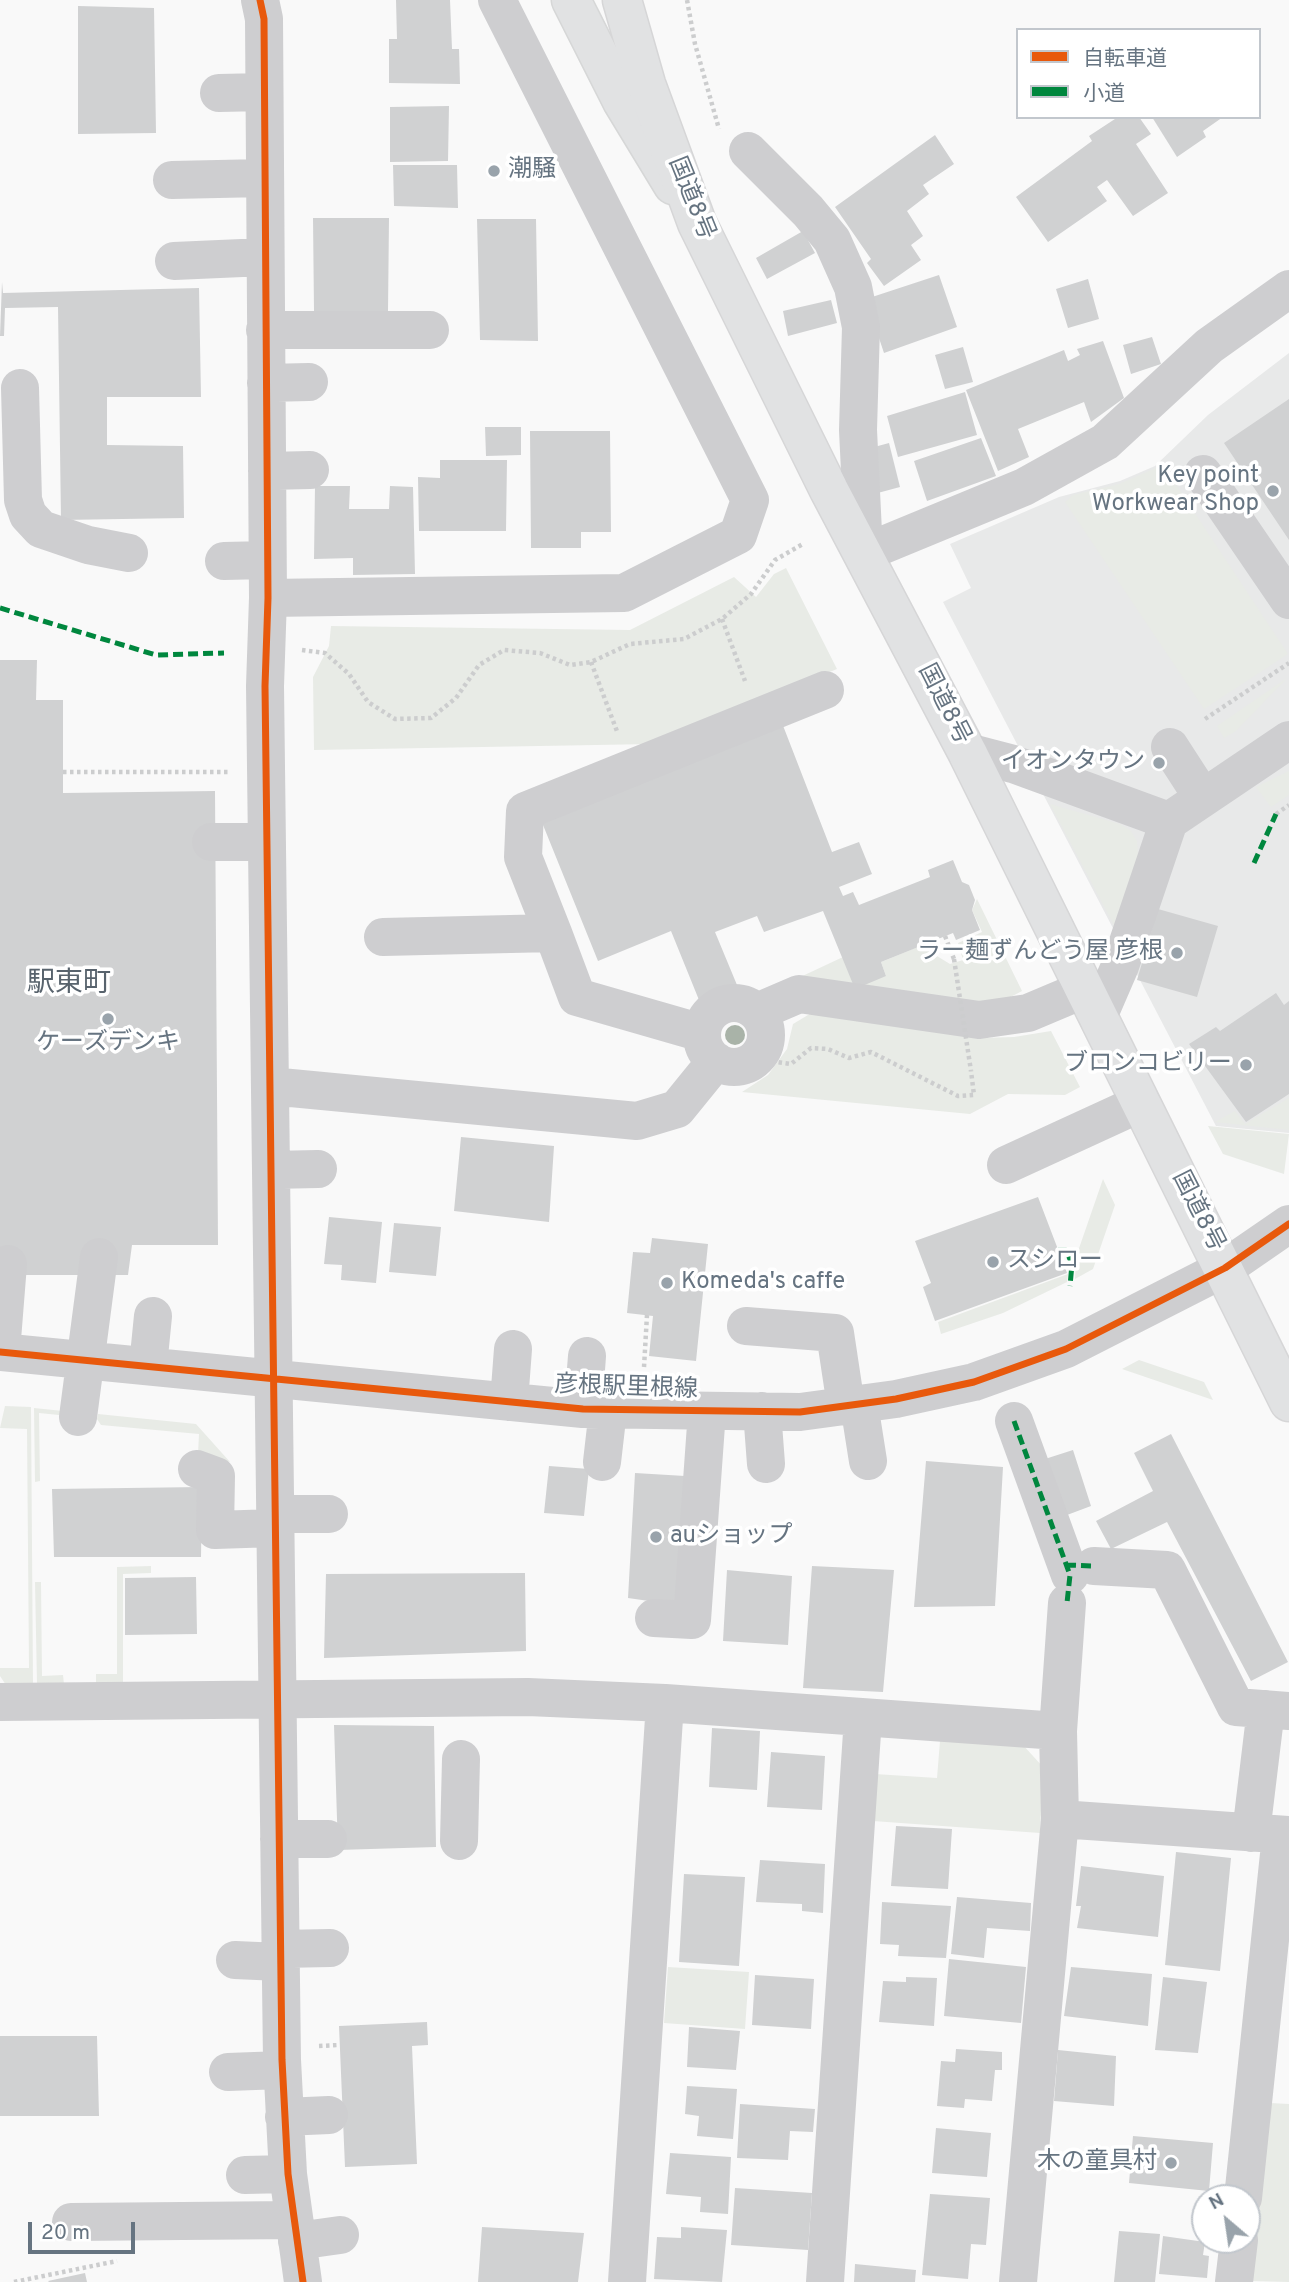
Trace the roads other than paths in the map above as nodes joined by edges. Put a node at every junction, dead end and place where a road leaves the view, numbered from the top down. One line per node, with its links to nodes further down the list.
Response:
1 (260, 0): 5 (street)
2 (497, 0): 26 (street)
3 (570, 0): 10 (main road)
4 (622, 0): 10 (main road, 国道8号)
5 (264, 92): 6 (street); 8 (street)
6 (219, 93)
7 (748, 151): 23 (street)
8 (264, 178): 9 (street); 11 (street)
9 (172, 180)
10 (696, 223): 23 (main road, 国道8号)
11 (265, 257): 12 (street); 14 (street)
12 (174, 261)
13 (1289, 289): 23 (street)
14 (265, 330): 15 (street); 17 (street)
15 (430, 330)
16 (309, 382): 17 (street)
17 (266, 383): 20 (street)
18 (20, 388): 22 (street)
19 (310, 470): 20 (street)
20 (267, 471): 24 (street)
21 (1203, 474): 27 (street)
22 (129, 553)
23 (864, 554): 31 (main road, 国道8号)
24 (267, 560): 25 (street); 26 (street)
25 (223, 561)
26 (268, 598): 35 (street)
27 (1289, 600)
28 (825, 690): 36 (street)
29 (1289, 740): 32 (street)
30 (1170, 747): 32 (street)
31 (967, 752): 33 (street); 38 (main road, 国道8号)
32 (1203, 798): 33 (street)
33 (1169, 821): 38 (street)
34 (211, 842): 35 (street)
35 (267, 842): 41 (street)
36 (553, 933): 37 (street); 40 (street)
37 (383, 937)
38 (1091, 1003): 39 (street); 42 (main road, 国道8号)
39 (757, 1012): 40 (street); 40 (street)
40 (709, 1047): 41 (street)
41 (270, 1086): 45 (street)
42 (1141, 1103): 43 (street); 49 (main road, 国道8号)
43 (1006, 1165)
44 (318, 1169): 45 (street)
45 (271, 1170): 57 (street)
46 (1289, 1224): 49 (street, 彦根駅里根線)
47 (99, 1257): 55 (street)
48 (8, 1264): 53 (street)
49 (1225, 1268): 59 (main road, 国道8号); 60 (street, 彦根駅里根線)
50 (153, 1315): 56 (street)
51 (746, 1326): 60 (street)
52 (513, 1349): 58 (street)
53 (1, 1352): 55 (street, 彦根駅里根線)
54 (587, 1356): 61 (street)
55 (87, 1361): 56 (street, 彦根駅里根線); 64 (street)
56 (148, 1366): 57 (street, 彦根駅里根線)
57 (274, 1378): 58 (street, 彦根駅里根線); 71 (street)
58 (509, 1402): 61 (street, 彦根駅里根線)
59 (1289, 1402)
60 (852, 1405): 63 (street, 彦根駅里根線); 66 (street)
61 (595, 1410): 62 (street, 彦根駅里根線); 67 (street)
62 (707, 1411): 63 (street, 彦根駅里根線); 73 (street)
63 (762, 1411): 68 (street)
64 (78, 1417)
65 (1014, 1421): 72 (street)
66 (868, 1461)
67 (602, 1462)
68 (766, 1464)
69 (197, 1469): 71 (street)
70 (328, 1514): 71 (street)
71 (275, 1521): 75 (street)
72 (1077, 1581): 77 (street); 79 (street)
73 (654, 1618)
74 (653, 1696): 75 (street); 78 (street); 102 (street)
75 (279, 1700): 76 (street); 83 (street)
76 (24, 1707)
77 (1278, 1710): 82 (street)
78 (863, 1718): 79 (street); 103 (street)
79 (1058, 1731): 81 (street)
80 (461, 1759): 85 (street)
81 (1060, 1819): 82 (street); 104 (street)
82 (1274, 1834): 89 (street)
83 (279, 1839): 84 (street); 87 (street)
84 (328, 1839)
85 (459, 1841)
86 (330, 1948): 87 (street)
87 (280, 1956): 88 (street); 90 (street)
88 (235, 1960)
89 (1276, 1999): 96 (street)
90 (282, 2070): 91 (street); 93 (street)
91 (229, 2072)
92 (329, 2115): 93 (street)
93 (284, 2118): 94 (street)
94 (288, 2174): 95 (street); 98 (street)
95 (245, 2175)
96 (1243, 2184)
97 (71, 2222): 98 (street)
98 (295, 2230): 99 (street); 101 (street)
99 (340, 2235)
100 (1237, 2254): 105 (street)
101 (303, 2282)
102 (627, 2282)
103 (825, 2282)
104 (1018, 2282)
105 (1234, 2282)

